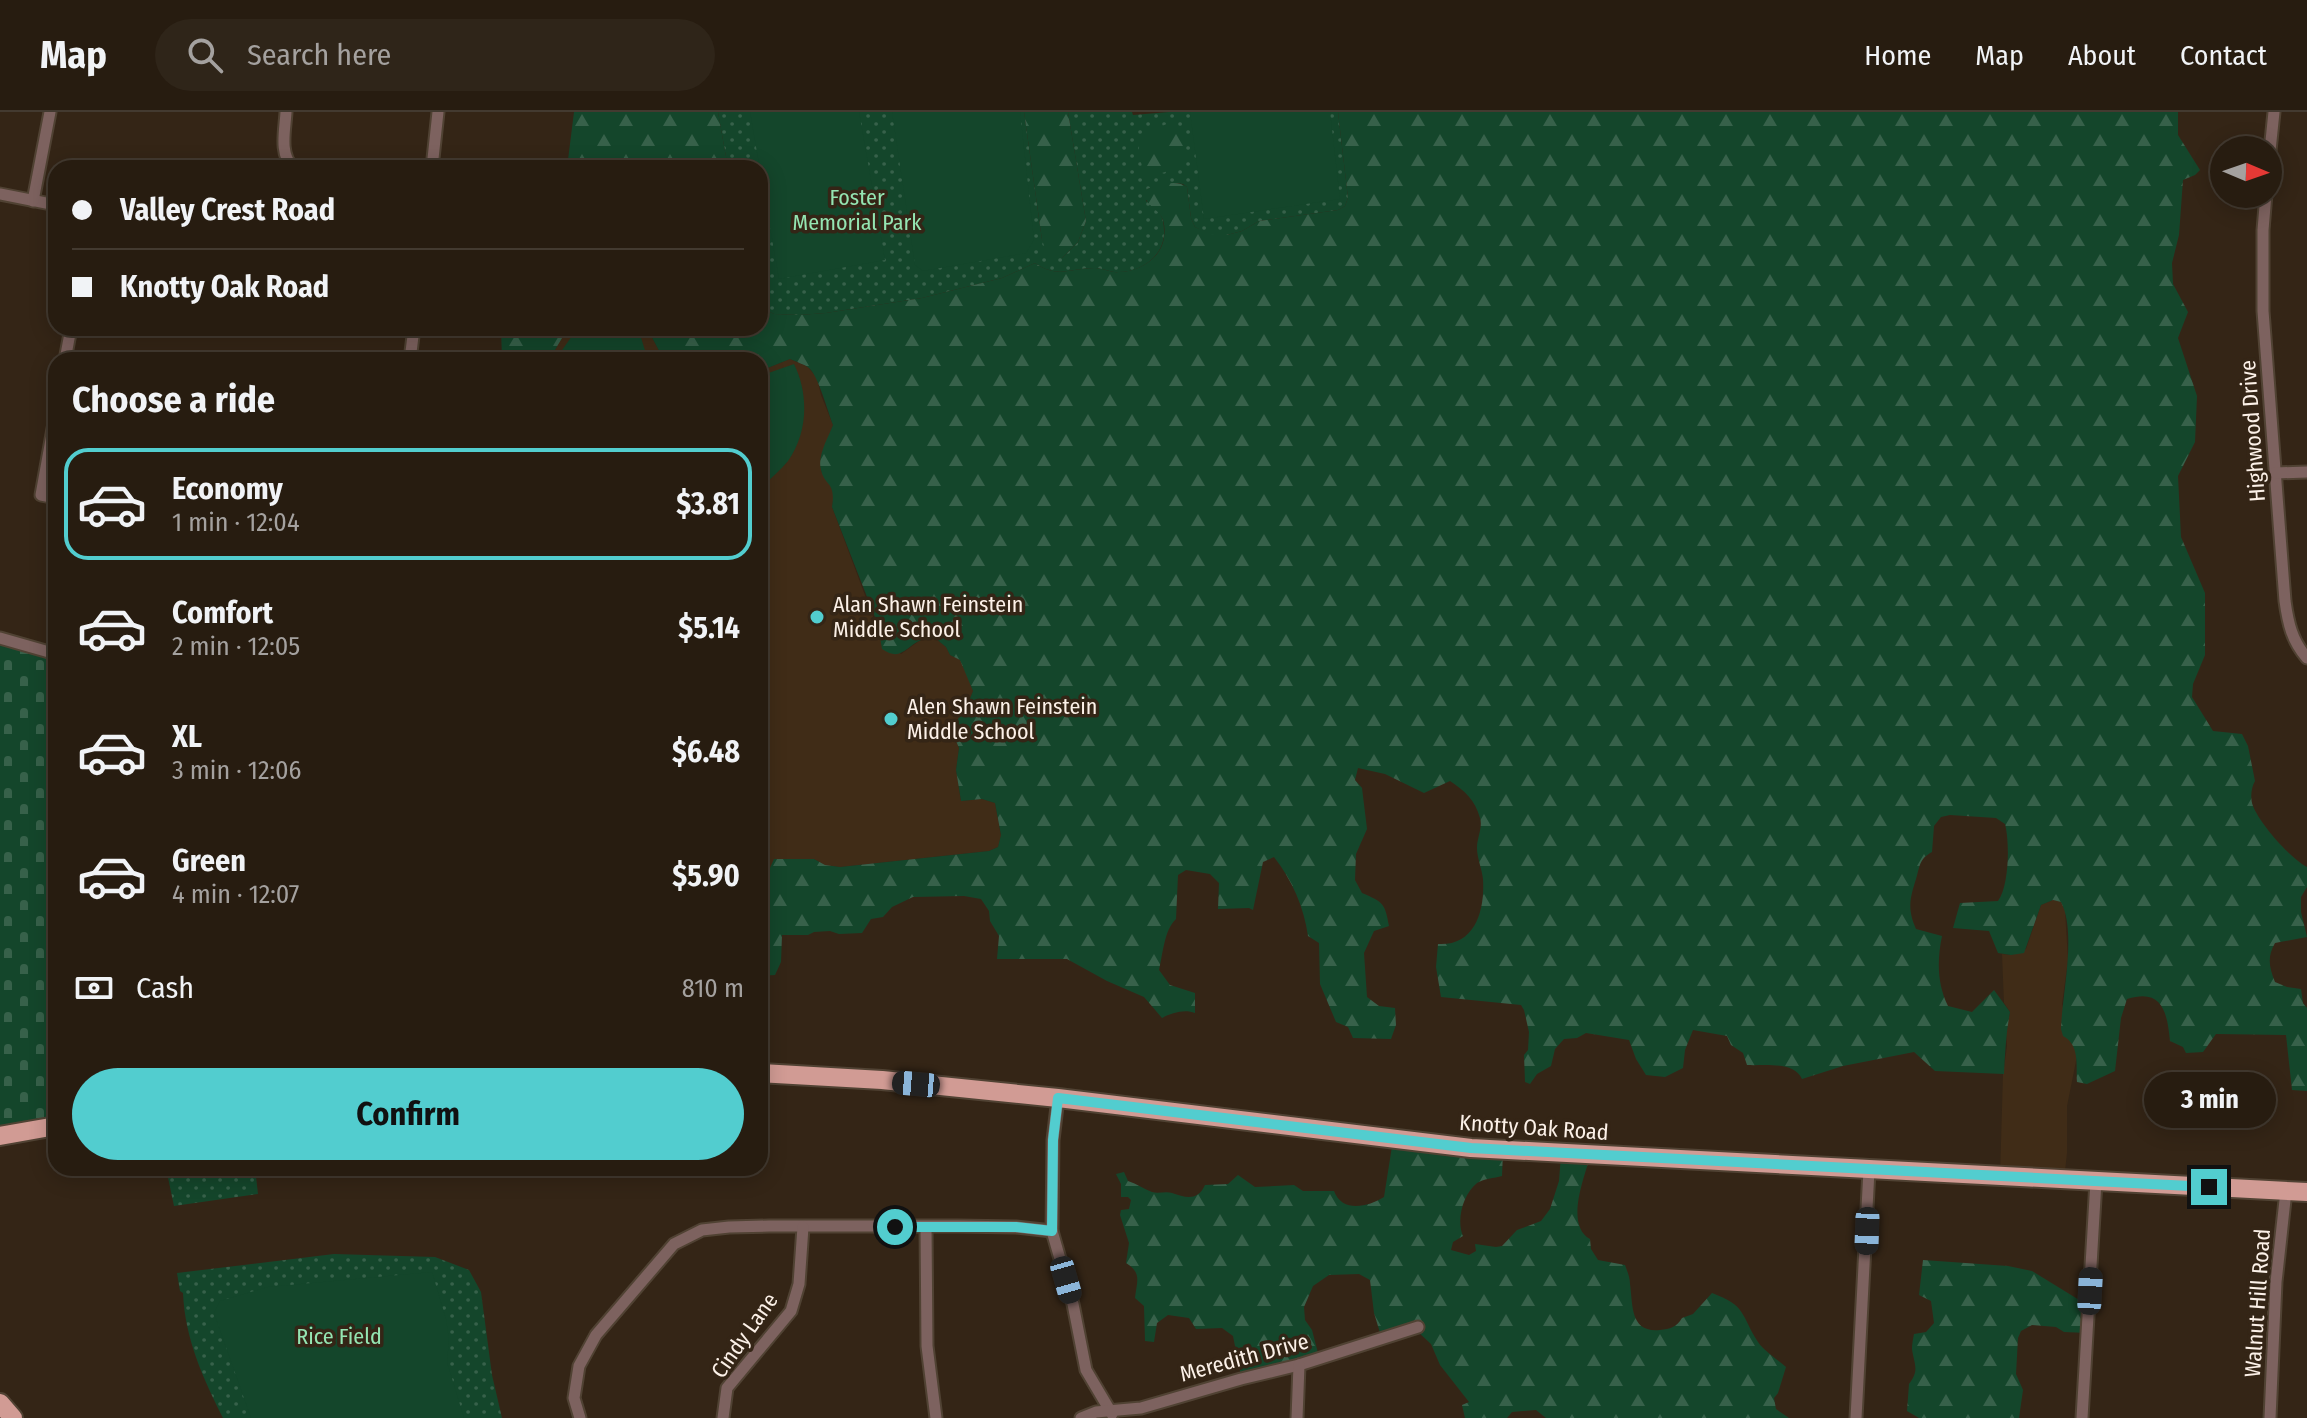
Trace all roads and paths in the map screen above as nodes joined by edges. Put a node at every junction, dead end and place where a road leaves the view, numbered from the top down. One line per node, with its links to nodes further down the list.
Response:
1 (50, 112): 9 (street)
2 (286, 112): 6 (street)
3 (438, 112): 7 (street)
4 (2274, 112): 5 (street)
5 (2272, 136)
6 (287, 160)
7 (433, 160)
8 (0, 194): 9 (street)
9 (33, 201): 10 (street)
10 (48, 204)
11 (2265, 208): 14 (street, Highwood Drive)
12 (48, 456): 15 (street)
13 (2307, 472): 14 (street)
14 (2275, 473): 18 (street, Highwood Drive)
15 (48, 496)
16 (0, 638): 17 (street)
17 (48, 652)
18 (2307, 658)
19 (768, 1073): 20 (main road, Knotty Oak Road)
20 (1058, 1098): 23 (main road, Knotty Oak Road); 29 (street)
21 (48, 1127): 22 (main road)
22 (0, 1136)
23 (1869, 1170): 24 (main road, Knotty Oak Road); 40 (street)
24 (2096, 1181): 25 (main road, Knotty Oak Road); 41 (street)
25 (2286, 1191): 26 (main road, Knotty Oak Road); 42 (street, Walnut Hill Road)
26 (2307, 1192)
27 (803, 1227): 28 (street); 35 (street); 36 (street, Cindy Lane)
28 (926, 1227): 29 (street); 37 (street)
29 (1052, 1231): 33 (street)
30 (1418, 1327): 31 (street, Meredith Drive)
31 (1299, 1365): 33 (street, Meredith Drive); 39 (street)
32 (0, 1403): 34 (main road)
33 (1112, 1415): 38 (street, Meredith Drive)
34 (13, 1418)
35 (580, 1418)
36 (723, 1418)
37 (936, 1418)
38 (1081, 1418)
39 (1297, 1418)
40 (1856, 1418)
41 (2082, 1418)
42 (2270, 1418)

